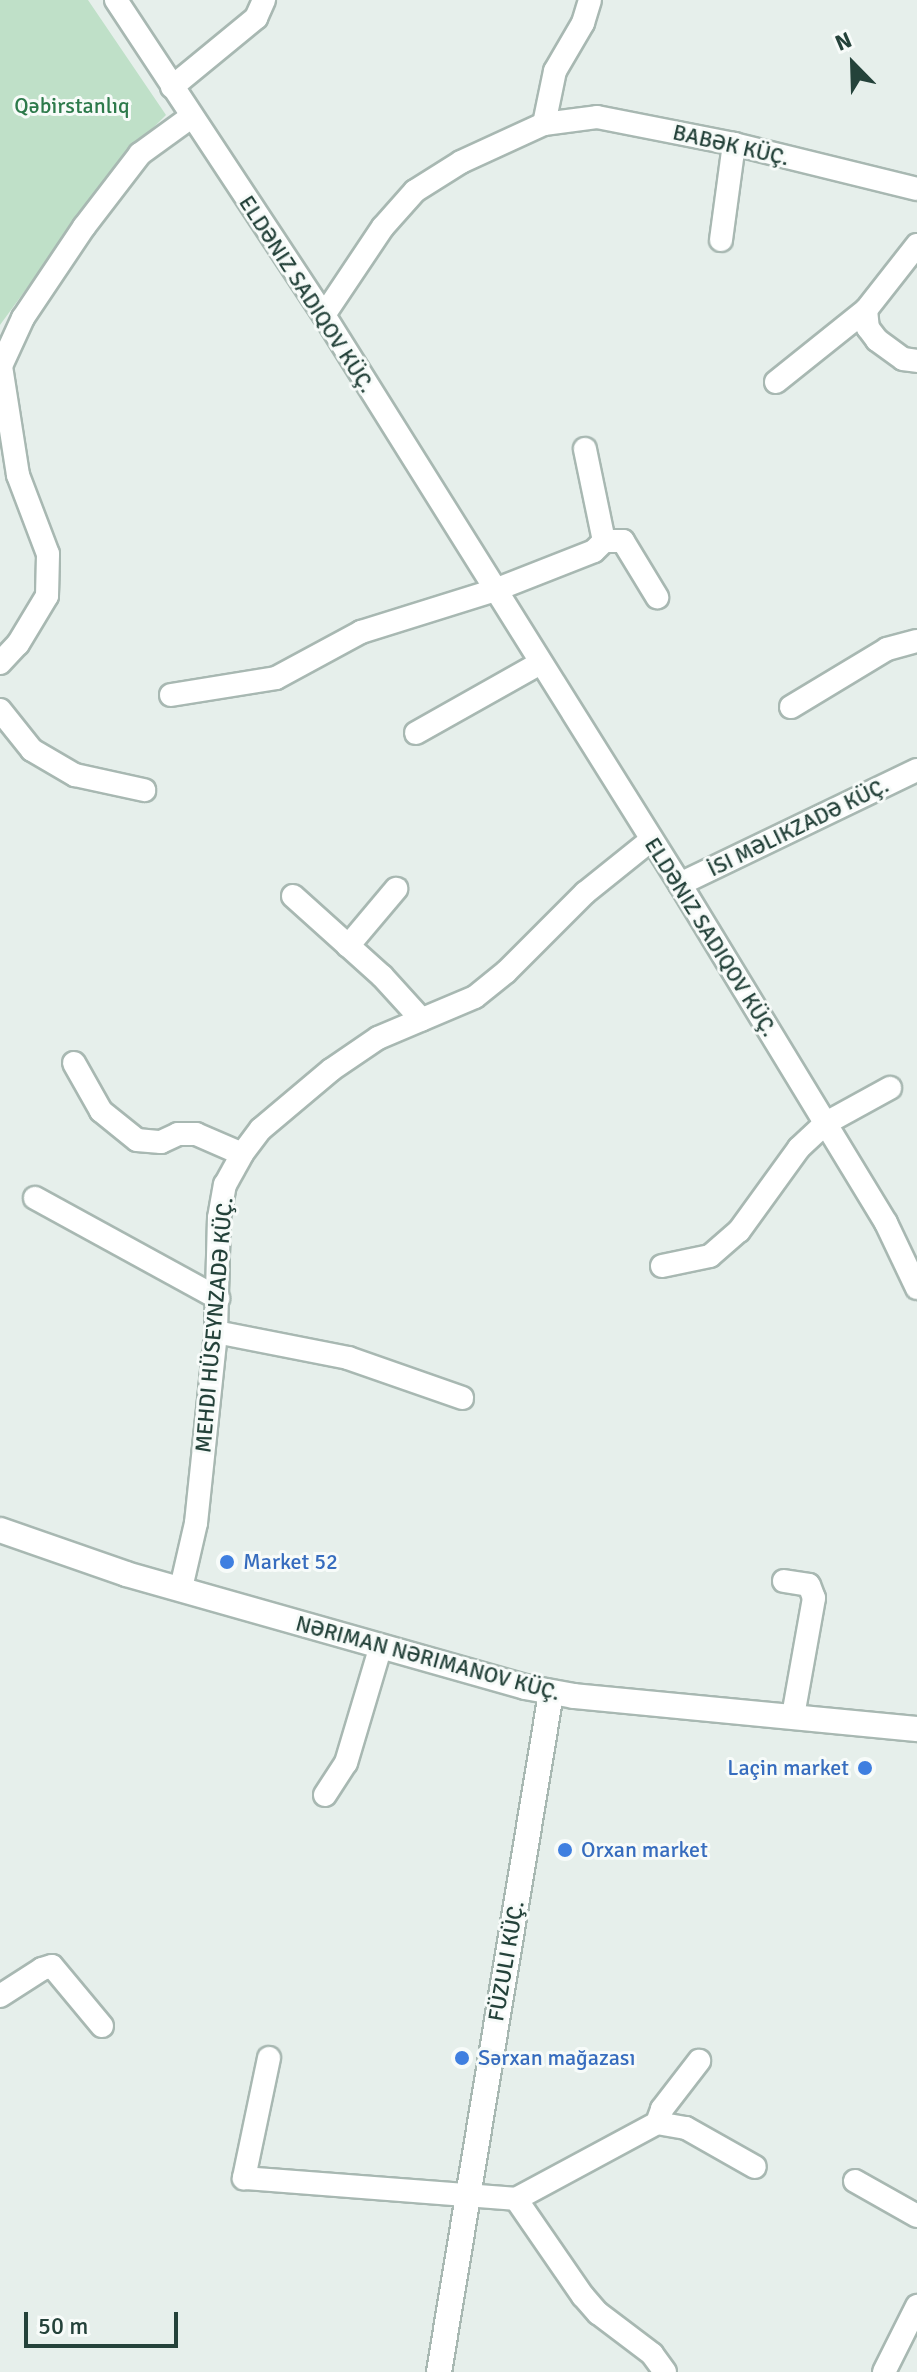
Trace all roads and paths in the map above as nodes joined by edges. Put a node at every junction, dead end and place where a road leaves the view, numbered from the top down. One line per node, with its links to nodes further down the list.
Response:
1 (116, 0): 4 (street)
2 (264, 0): 4 (street)
3 (590, 0): 6 (street)
4 (172, 87): 5 (street)
5 (191, 117): 12 (street); 14 (street)
6 (544, 124): 7 (street, BABƏK KÜÇ.); 12 (street, BABƏK KÜÇ.)
7 (734, 144): 8 (street, BABƏK KÜÇ.); 9 (street)
8 (917, 189)
9 (721, 240)
10 (917, 245): 11 (street)
11 (866, 310): 13 (street); 15 (street)
12 (324, 315): 18 (street)
13 (917, 361)
14 (0, 366): 21 (street)
15 (776, 382)
16 (585, 449): 17 (street)
17 (604, 541): 18 (street); 19 (street)
18 (495, 590): 22 (street); 23 (street)
19 (657, 597)
20 (917, 641): 24 (street)
21 (0, 663)
22 (540, 663): 26 (street); 29 (street)
23 (171, 695)
24 (791, 707)
25 (0, 710): 28 (street)
26 (416, 733)
27 (917, 770): 30 (street, İSI MƏLIKZADƏ KÜÇ.)
28 (144, 790)
29 (651, 840): 30 (street); 34 (street, MEHDI HÜSEYNZADƏ KÜÇ.)
30 (680, 884): 37 (street)
31 (396, 889): 33 (street)
32 (293, 896): 33 (street)
33 (348, 946): 34 (street)
34 (422, 1020): 38 (street, MEHDI HÜSEYNZADƏ KÜÇ.)
35 (74, 1063): 38 (street)
36 (890, 1088): 37 (street)
37 (826, 1123): 40 (street); 41 (street)
38 (242, 1154): 42 (street, MEHDI HÜSEYNZADƏ KÜÇ.)
39 (35, 1198): 42 (street)
40 (662, 1266)
41 (917, 1288)
42 (218, 1298): 43 (street, MEHDI HÜSEYNZADƏ KÜÇ.)
43 (216, 1332): 44 (street); 47 (street, MEHDI HÜSEYNZADƏ KÜÇ.)
44 (462, 1398)
45 (0, 1530): 47 (street, NƏRIMAN NƏRIMANOV KÜÇ.)
46 (784, 1581): 50 (street)
47 (181, 1588): 48 (street, NƏRIMAN NƏRIMANOV KÜÇ.)
48 (380, 1649): 49 (street, NƏRIMAN NƏRIMANOV KÜÇ.); 52 (street)
49 (551, 1693): 50 (street, NƏRIMAN NƏRIMANOV KÜÇ.); 60 (street, FÜZULI KÜÇ.)
50 (793, 1716): 51 (street, NƏRIMAN NƏRIMANOV KÜÇ.)
51 (917, 1729)
52 (325, 1795)
53 (0, 1996): 54 (street)
54 (102, 2026)
55 (269, 2058): 60 (street)
56 (699, 2061): 57 (street)
57 (657, 2123): 58 (street); 61 (street)
58 (755, 2167)
59 (855, 2181): 62 (street)
60 (467, 2195): 61 (street); 64 (street, FÜZULI KÜÇ.)
61 (516, 2199): 65 (street)
62 (917, 2216)
63 (917, 2306): 66 (street)
64 (439, 2372)
65 (665, 2372)
66 (884, 2372)

